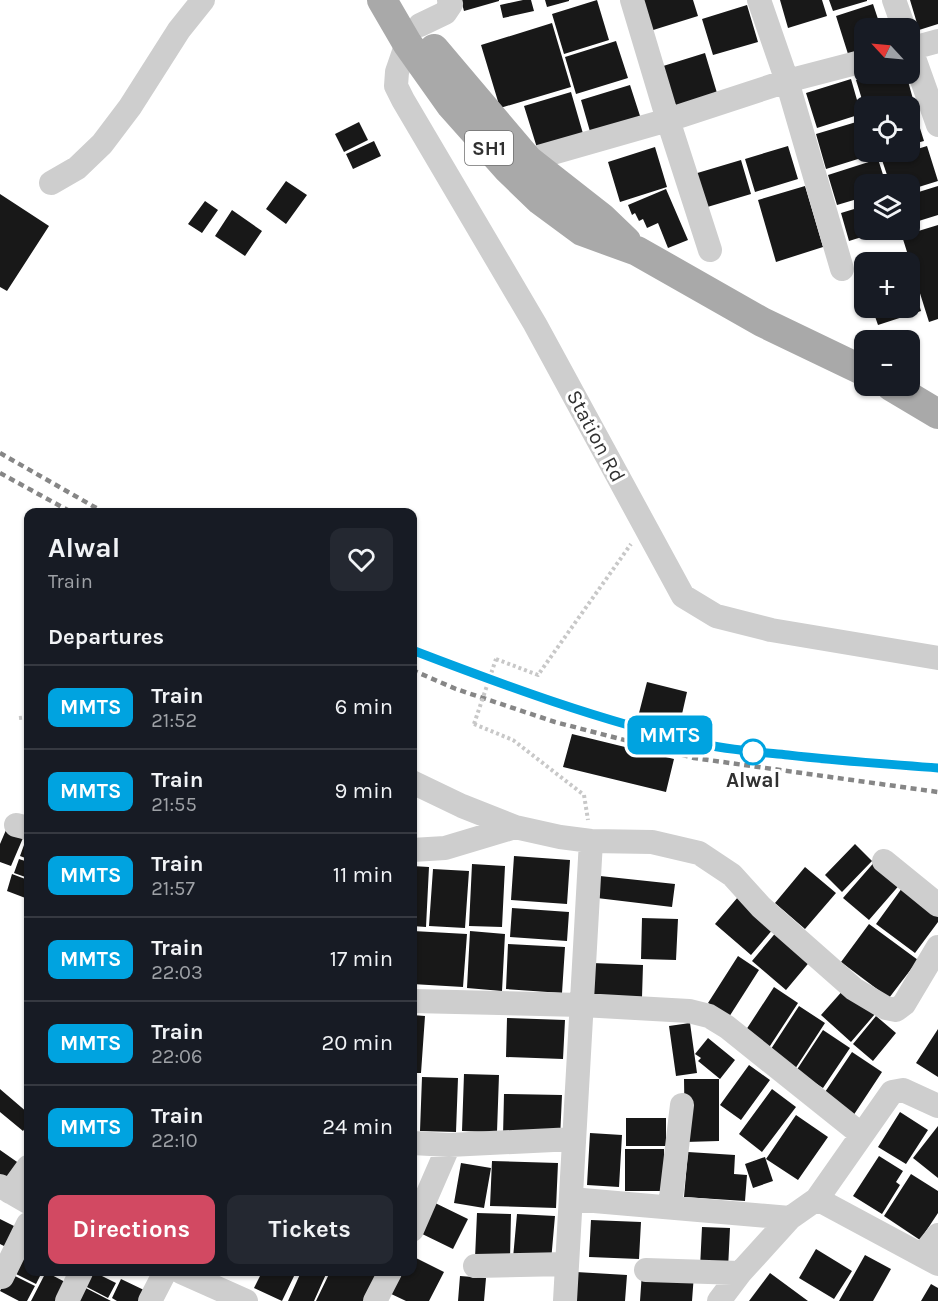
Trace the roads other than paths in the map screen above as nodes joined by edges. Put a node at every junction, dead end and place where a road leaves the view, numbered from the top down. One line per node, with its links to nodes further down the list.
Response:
1 (203, 0): 17 (street)
2 (382, 0): 8 (main road, SH1)
3 (449, 0): 8 (street)
4 (632, 0): 14 (street)
5 (759, 0): 13 (street)
6 (894, 0): 7 (street)
7 (900, 18)
8 (410, 22): 16 (main road); 19 (main road, SH1); 24 (street, Station Rd)
9 (938, 41): 10 (street)
10 (920, 42)
11 (854, 64): 13 (street)
12 (920, 76): 15 (street)
13 (787, 81): 14 (street); 20 (street)
14 (668, 120): 16 (street); 18 (street)
15 (938, 125)
16 (528, 160): 19 (main road)
17 (51, 183)
18 (710, 250)
19 (637, 251): 21 (main road, SH1)
20 (842, 269)
21 (854, 365)
22 (908, 396): 23 (main road)
23 (938, 414)
24 (938, 658)
25 (417, 784): 26 (street)
26 (515, 827): 27 (street); 28 (street)
27 (591, 841): 31 (street); 33 (street)
28 (417, 850)
29 (884, 861): 30 (street)
30 (938, 905)
31 (938, 947)
32 (417, 1001): 33 (street)
33 (582, 1005): 36 (street); 37 (street)
34 (682, 1105): 44 (street)
35 (938, 1106): 36 (street)
36 (862, 1135): 43 (street)
37 (574, 1139): 39 (street); 42 (street)
38 (417, 1143): 39 (street)
39 (449, 1144): 45 (street)
40 (24, 1174): 41 (street)
41 (13, 1194)
42 (571, 1199): 44 (street); 50 (street)
43 (817, 1199): 46 (street); 49 (street)
44 (670, 1206): 46 (street)
45 (417, 1218)
46 (790, 1218): 53 (street)
47 (24, 1232): 58 (street)
48 (938, 1235): 49 (street)
49 (930, 1259)
50 (567, 1264): 51 (street); 64 (street)
51 (476, 1266)
52 (646, 1270): 53 (street)
53 (740, 1273): 65 (street)
54 (79, 1276): 60 (street)
55 (163, 1276): 61 (street)
56 (200, 1276): 59 (street)
57 (388, 1276): 63 (street)
58 (2, 1277)
59 (224, 1281): 62 (street)
60 (67, 1301)
61 (150, 1301)
62 (246, 1301)
63 (375, 1301)
64 (565, 1301)
65 (719, 1301)

